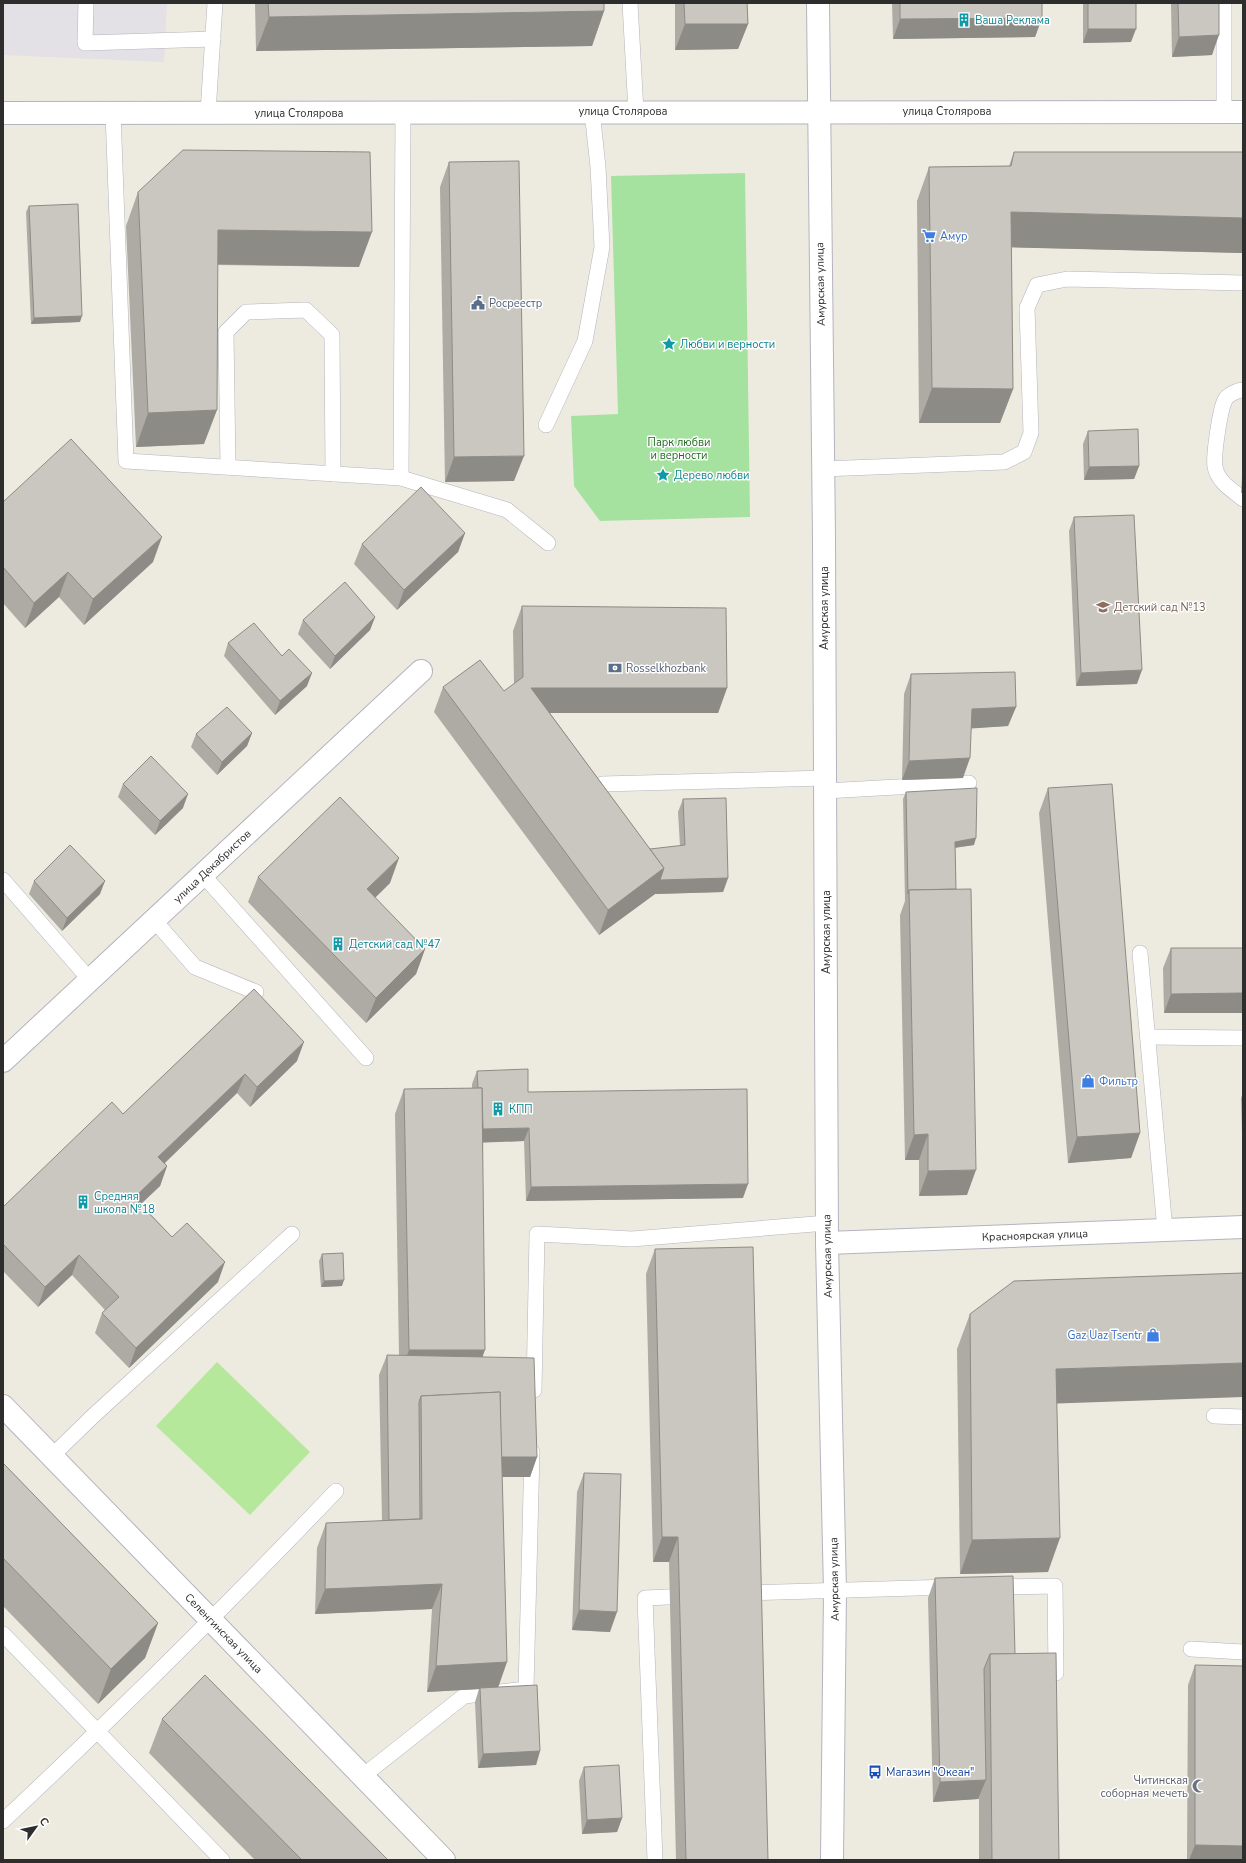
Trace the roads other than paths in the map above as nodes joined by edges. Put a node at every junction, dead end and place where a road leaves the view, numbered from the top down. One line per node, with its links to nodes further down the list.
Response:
1 (86, 3): 6 (lane)
2 (215, 3): 6 (lane)
3 (630, 3): 10 (lane)
4 (818, 3): 8 (street, Амурская улица)
5 (1224, 3): 11 (lane)
6 (213, 39): 14 (lane)
7 (592, 111): 9 (street, улица Столярова); 10 (street, улица Столярова); 17 (lane)
8 (818, 111): 10 (street, улица Столярова); 11 (street, улица Столярова); 19 (street, Амурская улица)
9 (403, 112): 14 (street, улица Столярова); 21 (lane)
10 (636, 112)
11 (1234, 112)
12 (3, 113): 13 (street, улица Столярова)
13 (113, 113): 14 (street, улица Столярова); 18 (lane)
14 (208, 113)
15 (1243, 283): 19 (lane)
16 (1243, 390): 22 (lane)
17 (546, 425)
18 (228, 467): 20 (lane); 20 (lane)
19 (822, 468): 27 (street, Амурская улица)
20 (333, 474): 21 (lane)
21 (401, 478): 23 (lane)
22 (1243, 498)
23 (548, 543)
24 (421, 671): 28 (street, улица Декабристов)
25 (969, 783): 27 (lane)
26 (602, 784): 27 (lane)
27 (825, 784): 40 (street, Амурская улица)
28 (203, 875): 30 (street, улица Декабристов); 36 (lane)
29 (3, 880): 32 (lane)
30 (154, 920): 32 (street, улица Декабристов); 33 (lane)
31 (1140, 952): 34 (lane)
32 (90, 980): 37 (street, улица Декабристов)
33 (256, 992)
34 (1148, 1037): 35 (lane); 39 (lane)
35 (1243, 1038)
36 (366, 1058)
37 (3, 1061)
38 (1243, 1227): 39 (street, Красноярская улица)
39 (1165, 1230): 40 (street, Красноярская улица)
40 (827, 1233): 42 (lane); 49 (street, Амурская улица)
41 (292, 1234): 47 (lane)
42 (533, 1402)
43 (3, 1406): 47 (street, Селенгинская улица)
44 (1214, 1416): 45 (lane)
45 (1243, 1417)
46 (533, 1434): 58 (lane)
47 (52, 1456): 52 (street, Селенгинская улица)
48 (336, 1490): 52 (lane)
49 (835, 1591): 50 (lane); 56 (lane); 63 (street, Амурская улица)
50 (730, 1594)
51 (707, 1595): 62 (lane)
52 (212, 1620): 57 (lane); 58 (street, Селенгинская улица)
53 (3, 1634): 57 (lane)
54 (1191, 1649): 55 (lane)
55 (1243, 1652)
56 (1056, 1688)
57 (98, 1732): 59 (lane); 60 (lane)
58 (363, 1776): 61 (street, Селенгинская улица)
59 (3, 1821)
60 (222, 1860)
61 (444, 1860)
62 (655, 1860)
63 (832, 1860)

